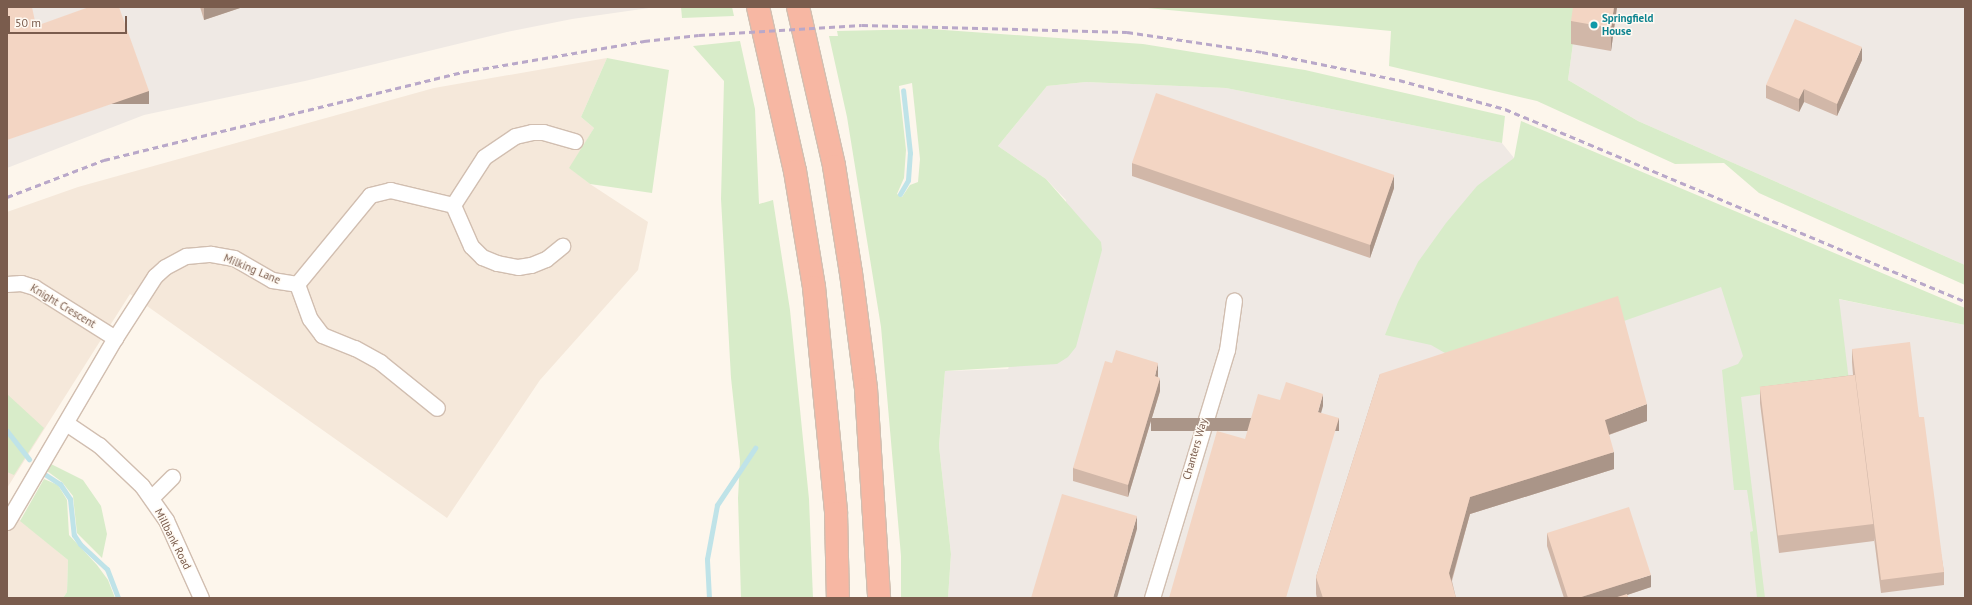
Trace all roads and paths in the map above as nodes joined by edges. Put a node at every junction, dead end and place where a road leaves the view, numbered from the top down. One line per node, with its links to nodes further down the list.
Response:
1 (758, 7): 16 (highway)
2 (798, 7): 17 (highway)
3 (575, 141): 4 (street)
4 (453, 205): 5 (street); 7 (street)
5 (562, 246)
6 (7, 284): 9 (street, Knight Crescent)
7 (297, 284): 9 (street, Milking Lane); 10 (street)
8 (1234, 300): 18 (street, Chanters Way)
9 (116, 338): 11 (street, Milking Lane)
10 (437, 408)
11 (66, 423): 13 (street, Millbank Road); 14 (street, Milking Lane)
12 (172, 477): 13 (street)
13 (151, 498): 15 (street, Millbank Road)
14 (7, 522)
15 (201, 598)
16 (838, 598)
17 (879, 598)
18 (1152, 598)

